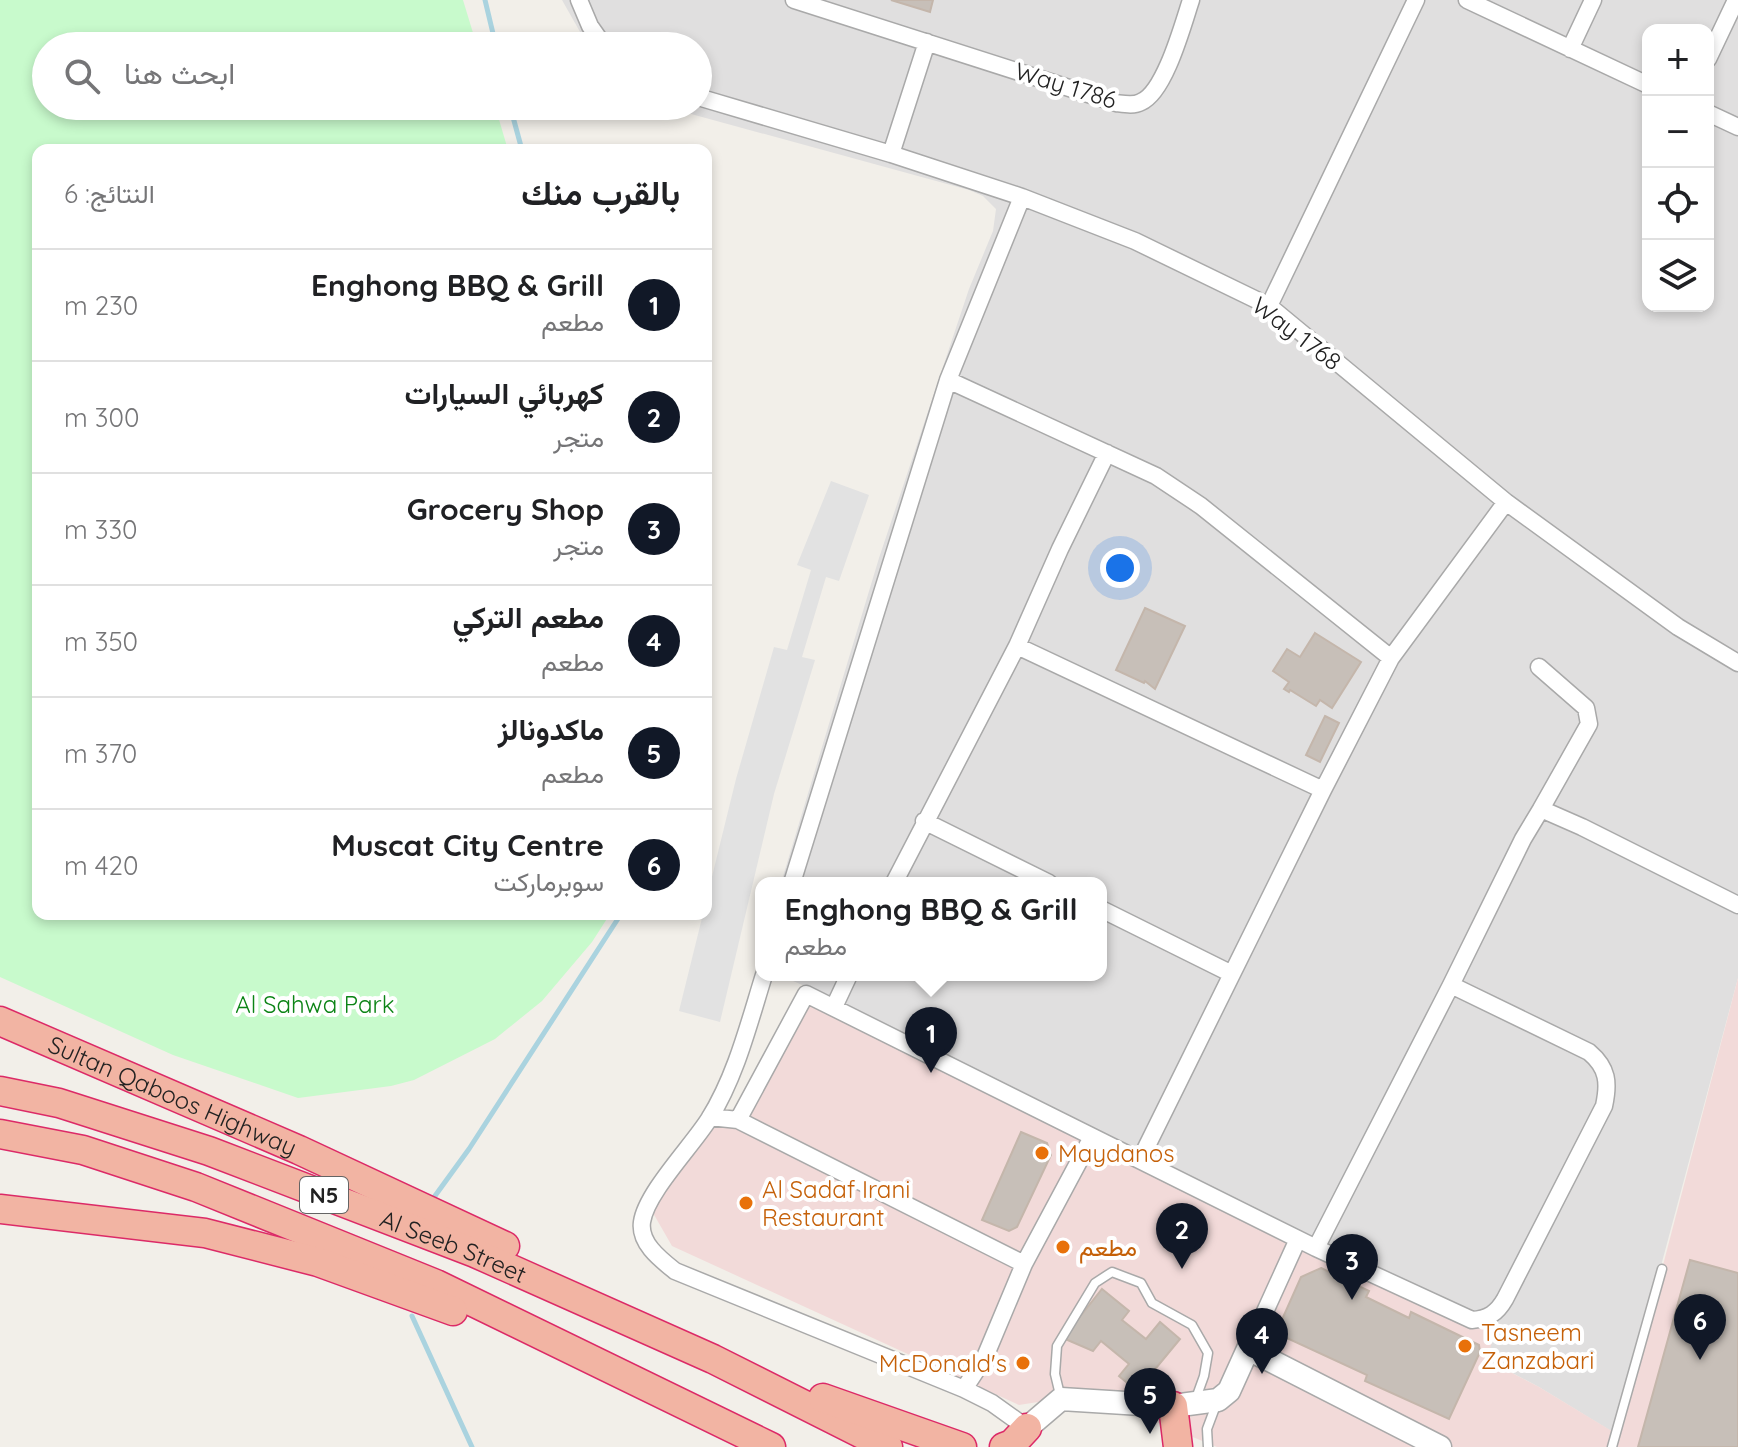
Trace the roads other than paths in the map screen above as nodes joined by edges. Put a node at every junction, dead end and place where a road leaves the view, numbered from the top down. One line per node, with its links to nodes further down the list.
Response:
1 (579, 0): 8 (street)
2 (794, 0): 9 (street, Way 1786)
3 (1191, 0): 9 (street, Way 1786)
4 (1416, 0): 18 (street)
5 (1467, 0): 11 (street)
6 (1593, 0): 11 (street)
7 (1736, 0): 10 (street)
8 (594, 32)
9 (927, 42): 16 (street)
10 (1714, 46)
11 (1570, 49): 12 (street)
12 (1642, 82)
13 (712, 101): 16 (street, Way 1768)
14 (1714, 116): 15 (street)
15 (1738, 127)
16 (891, 154): 17 (street, Way 1768)
17 (1022, 197): 18 (street, Way 1768); 19 (street)
18 (1269, 306): 21 (street, Way 1768)
19 (948, 380): 20 (street); 29 (street)
20 (1107, 453): 22 (street); 23 (street)
21 (1506, 502): 23 (street); 24 (street, Way 1768)
22 (1017, 646): 26 (street); 28 (street)
23 (1391, 658): 26 (street)
24 (1738, 663)
25 (1539, 667): 27 (street)
26 (1323, 790): 34 (street)
27 (1541, 809): 32 (street); 37 (street)
28 (924, 821): 30 (street); 31 (street)
29 (794, 877)
30 (897, 877)
31 (1037, 877)
32 (1738, 905)
33 (1107, 912): 34 (street)
34 (1232, 974): 45 (street)
35 (762, 981): 41 (street)
36 (846, 981): 38 (street)
37 (1451, 985): 48 (street); 48 (street)
38 (834, 1007): 42 (street); 44 (street)
39 (0, 1021): 51 (highway, Sultan Qaboos Highway / N5)
40 (0, 1091): 51 (highway, Al Seeb Street / N5)
41 (710, 1117): 42 (street); 55 (street)
42 (738, 1120): 49 (street)
43 (0, 1134): 53 (highway, Al Seeb Street / N5)
44 (1092, 1137): 45 (street); 49 (street)
45 (1141, 1158): 47 (street)
46 (0, 1209): 53 (highway, N5)
47 (1298, 1239): 48 (street); 52 (street)
48 (1316, 1248)
49 (1024, 1264): 55 (street)
50 (1662, 1269): 68 (lane)
51 (639, 1326): 54 (highway, Al Seeb Street / N5)
52 (1248, 1349): 57 (street); 67 (street)
53 (575, 1353): 60 (highway, Al Seeb Street / N5)
54 (713, 1359): 62 (highway, Al Seeb Street / N5); 63 (highway)
55 (964, 1389): 59 (street)
56 (1061, 1399): 58 (street); 58 (lane); 59 (street)
57 (1218, 1400): 58 (street); 66 (lane)
58 (1184, 1404): 65 (highway)
59 (1027, 1428): 64 (highway)
60 (750, 1441): 61 (highway, Al Seeb Street / N5)
61 (771, 1447)
62 (888, 1447)
63 (962, 1447)
64 (1004, 1447)
65 (1178, 1447)
66 (1208, 1447)
67 (1440, 1447)
68 (1612, 1447)

